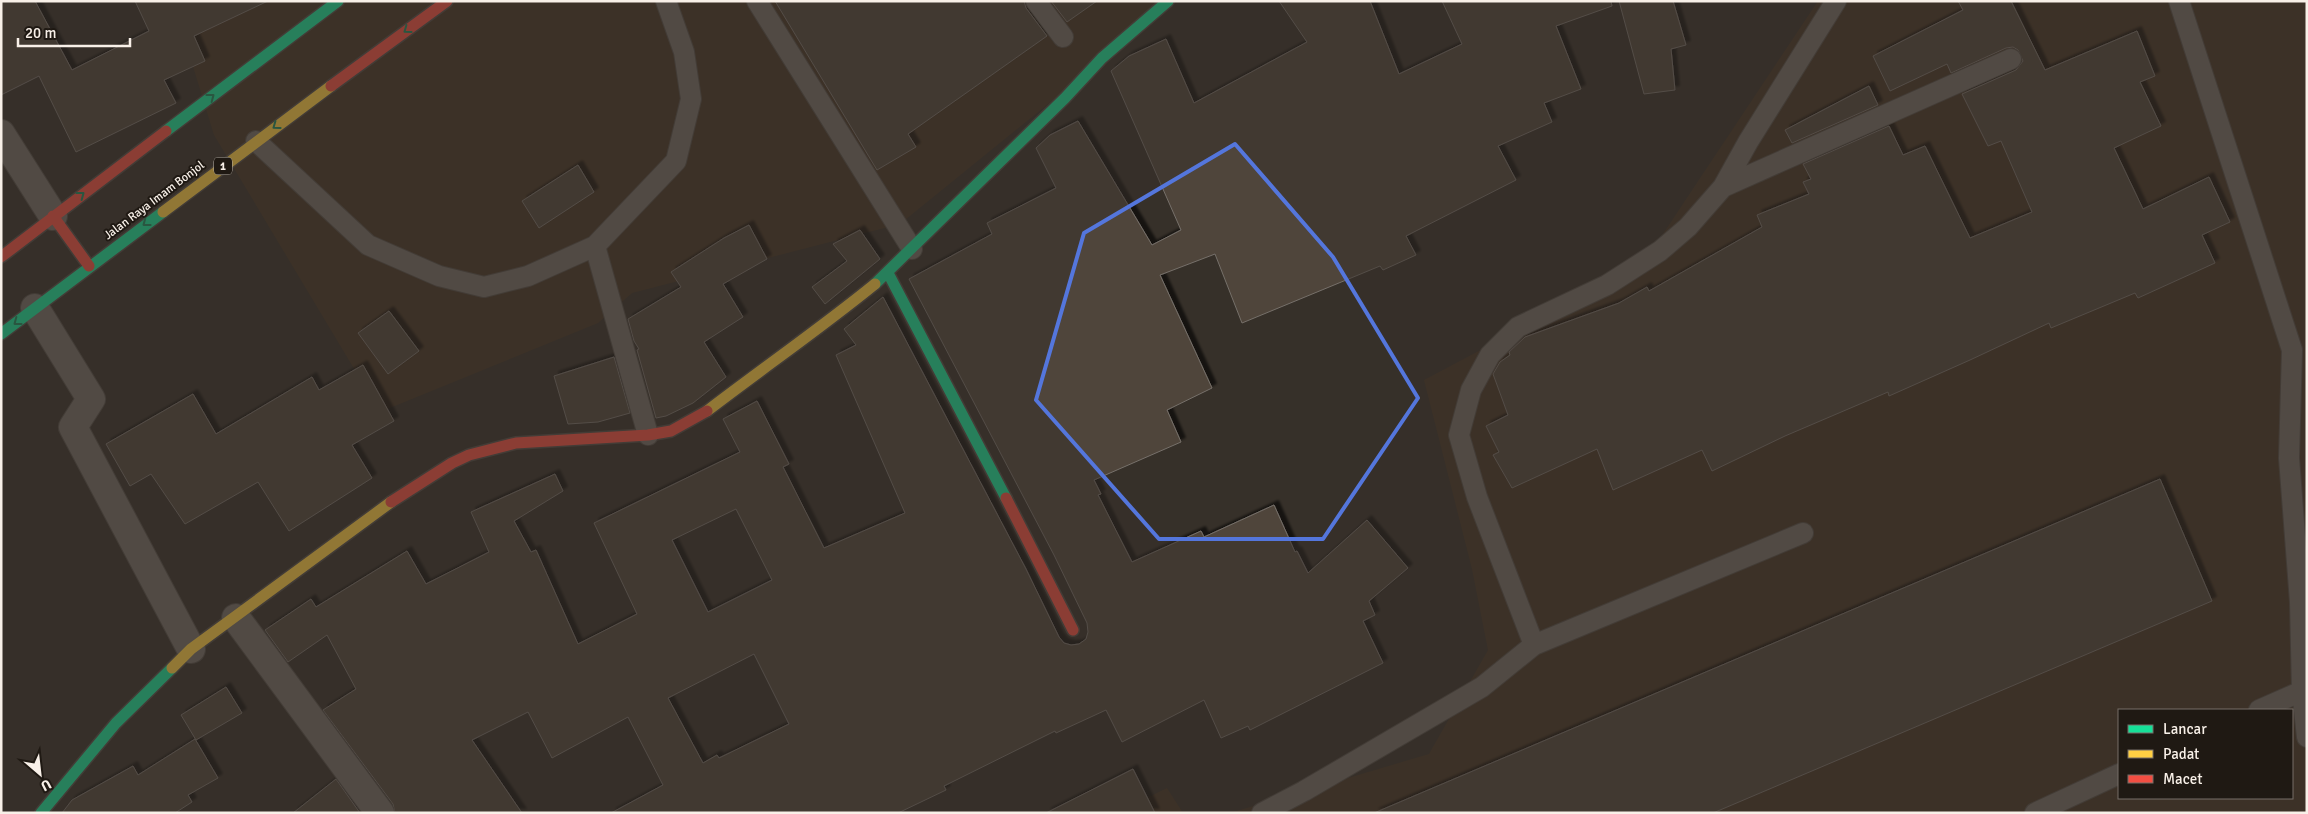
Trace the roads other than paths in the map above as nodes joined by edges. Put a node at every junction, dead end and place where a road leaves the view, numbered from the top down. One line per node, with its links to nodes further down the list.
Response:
1 (338, 1): 14 (main road, one-way to 1)
2 (447, 1): 12 (main road, Jalan Raya Imam Bonjol / 1, one-way to 12)
3 (666, 1): 15 (lane)
4 (758, 1): 16 (lane)
5 (1036, 1): 9 (lane)
6 (1168, 1): 16 (main road)
7 (1836, 1): 13 (lane)
8 (2179, 1): 28 (lane)
9 (1063, 38)
10 (2010, 59): 13 (lane)
11 (1, 134): 14 (street)
12 (256, 141): 15 (lane); 18 (main road, Jalan Raya Imam Bonjol / 1, one-way to 18)
13 (1723, 187): 26 (lane)
14 (53, 216): 17 (main road); 18 (main road)
15 (595, 246): 22 (lane)
16 (912, 249): 19 (main road)
17 (1, 257)
18 (89, 266): 20 (main road, Jalan Raya Imam Bonjol / 1)
19 (888, 273): 22 (main road); 25 (main road)
20 (35, 308): 21 (main road, Jalan Raya Imam Bonjol / 1, one-way to 21); 27 (street)
21 (1, 334)
22 (648, 435): 24 (main road)
23 (1803, 533): 26 (lane)
24 (236, 618): 27 (main road); 33 (street)
25 (1073, 630)
26 (1534, 645): 34 (lane)
27 (191, 649): 32 (main road)
28 (2302, 691): 29 (lane); 30 (lane)
29 (2261, 709)
30 (2307, 737)
31 (2118, 774): 35 (lane)
32 (41, 813)
33 (380, 813)
34 (1262, 813)
35 (2035, 813)

